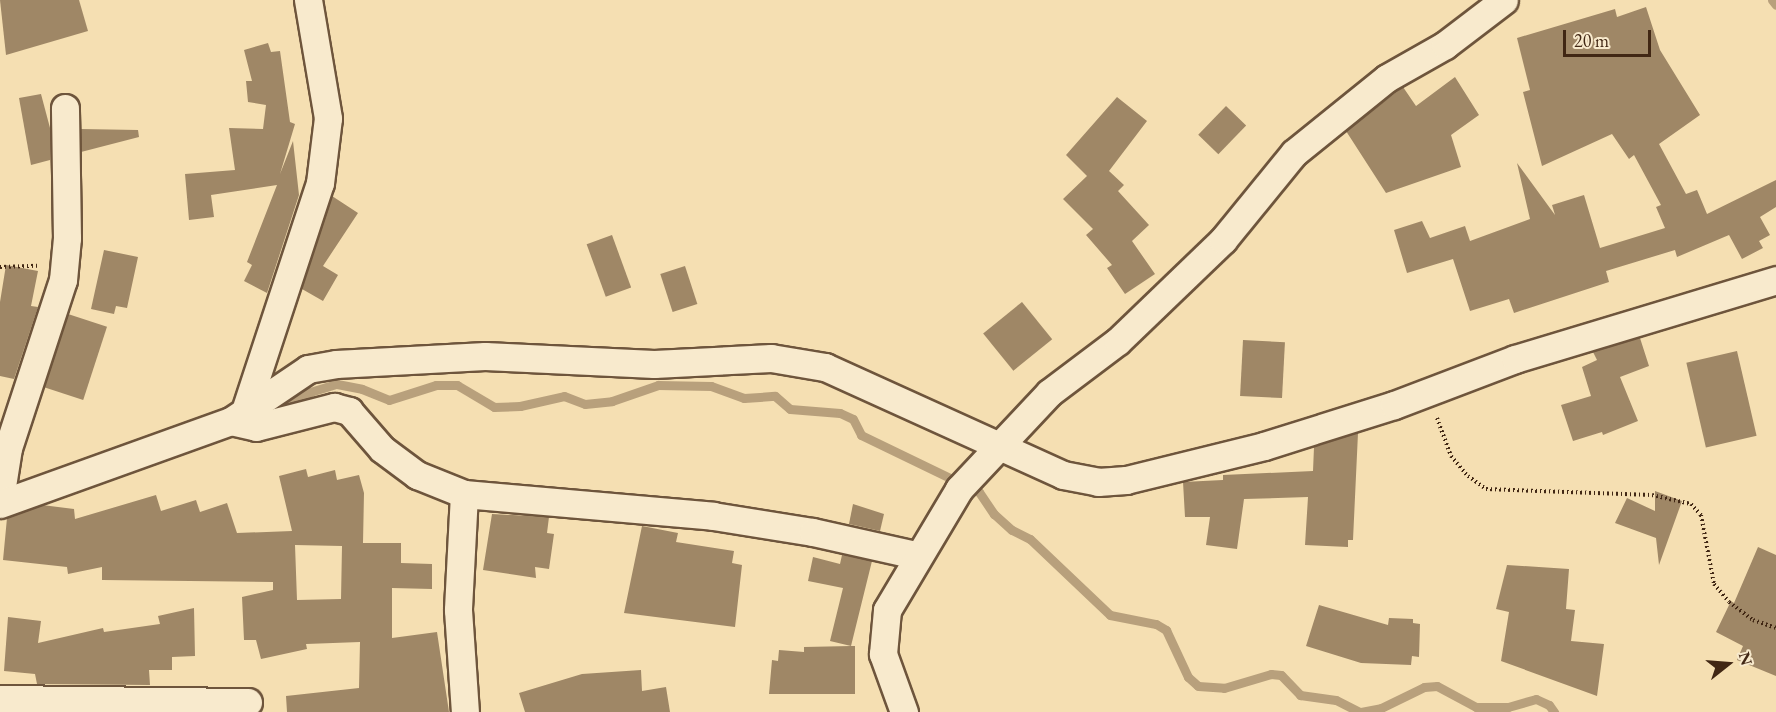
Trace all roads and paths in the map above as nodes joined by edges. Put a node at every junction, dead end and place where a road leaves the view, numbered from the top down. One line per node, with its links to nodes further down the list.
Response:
1 (308, 0): 8 (street)
2 (1504, 0): 9 (street)
3 (65, 108): 4 (street)
4 (65, 265): 5 (path); 11 (street)
5 (0, 267)
6 (1776, 280): 7 (street)
7 (1427, 392): 9 (street); 14 (path)
8 (237, 417): 9 (street); 10 (street); 12 (street)
9 (1002, 447): 13 (street)
10 (464, 494): 13 (street); 17 (street)
11 (0, 499)
12 (0, 504)
13 (916, 555): 18 (street)
14 (1776, 628)
15 (0, 699): 16 (street)
16 (248, 702)
17 (465, 712)
18 (904, 712)

